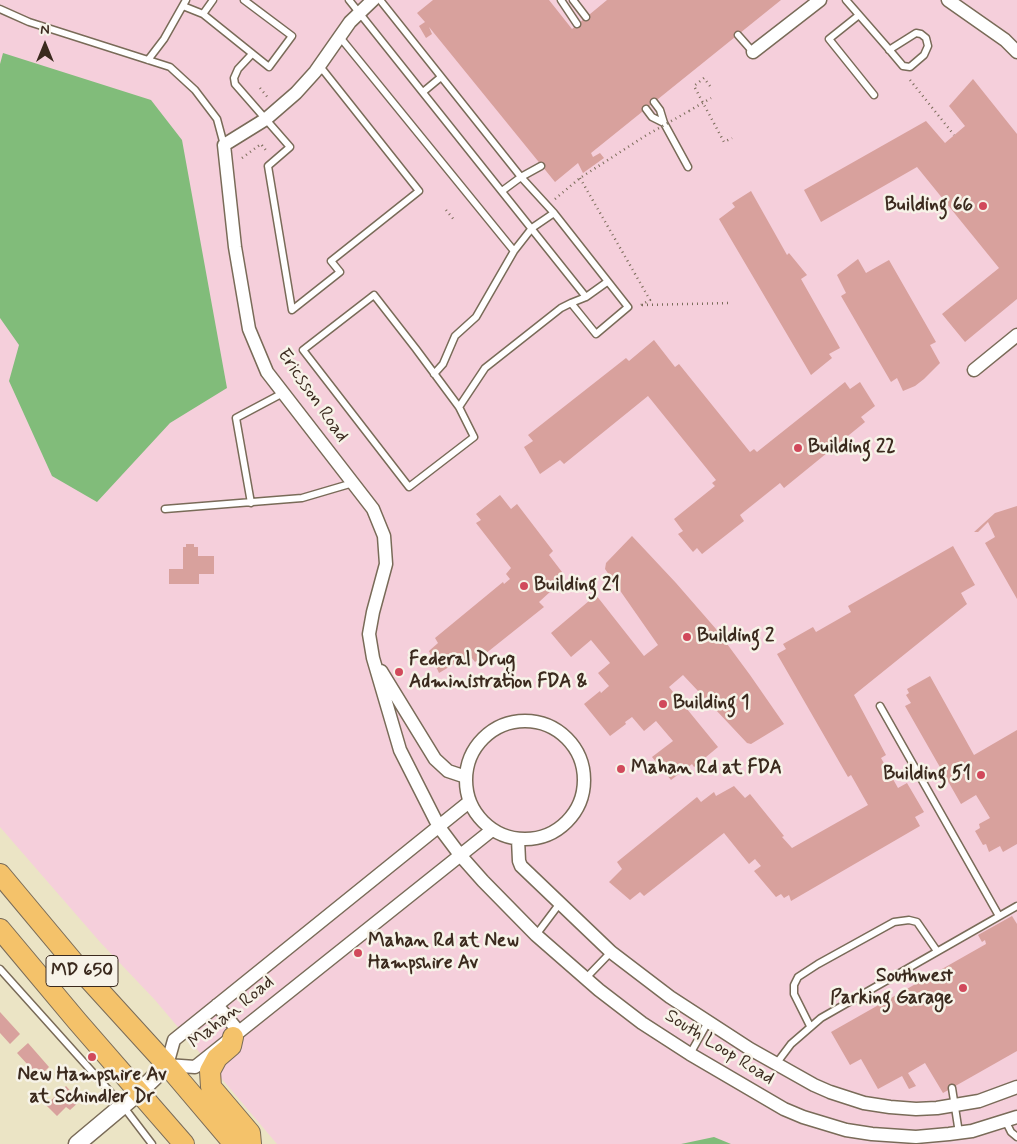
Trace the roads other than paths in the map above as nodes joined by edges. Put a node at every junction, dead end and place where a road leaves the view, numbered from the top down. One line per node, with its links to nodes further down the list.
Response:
1 (213, 0): 14 (lane)
2 (244, 0): 23 (lane)
3 (349, 0): 13 (lane)
4 (373, 0): 13 (street)
5 (380, 0): 26 (lane)
6 (561, 0): 17 (lane)
7 (573, 0): 16 (lane)
8 (820, 0): 21 (street)
9 (846, 0): 15 (lane)
10 (948, 0): 22 (street)
11 (185, 3): 14 (lane); 24 (lane)
12 (0, 9): 24 (lane)
13 (360, 13): 19 (street); 27 (lane)
14 (203, 14): 23 (lane)
15 (859, 15): 20 (lane); 28 (lane)
16 (586, 17)
17 (577, 24)
18 (738, 35): 21 (lane)
19 (339, 36): 25 (street); 40 (lane)
20 (889, 50): 20 (lane)
21 (753, 52)
22 (1017, 52)
23 (252, 54): 31 (lane)
24 (148, 60): 33 (lane)
25 (315, 72): 31 (street); 31 (lane)
26 (441, 77): 27 (lane); 36 (lane)
27 (423, 92): 37 (lane)
28 (874, 95)
29 (654, 102): 32 (lane)
30 (646, 108): 32 (lane)
31 (266, 118): 33 (street)
32 (664, 123): 35 (lane)
33 (224, 145): 47 (street, Ericsson Road)
34 (541, 166): 36 (lane)
35 (688, 167)
36 (521, 177): 37 (lane); 38 (lane)
37 (502, 191): 39 (lane)
38 (554, 213): 39 (lane); 41 (lane)
39 (532, 228): 40 (lane); 42 (lane)
40 (514, 251): 46 (lane)
41 (607, 282): 42 (lane); 43 (lane)
42 (586, 297): 43 (lane)
43 (571, 303): 48 (lane)
44 (1017, 335): 45 (street)
45 (974, 370)
46 (434, 374): 48 (lane); 48 (lane)
47 (283, 393): 49 (street, Ericsson Road); 50 (lane)
48 (458, 407)
49 (353, 483): 50 (lane); 52 (street, Ericsson Road)
50 (251, 503): 51 (lane)
51 (164, 510)
52 (373, 658): 54 (street); 56 (street)
53 (880, 706): 63 (lane)
54 (466, 777): 55 (street); 58 (street)
55 (470, 802): 56 (street, Mahan Road); 57 (street)
56 (439, 827): 59 (street); 70 (street, Mahan Road)
57 (492, 830): 58 (street); 59 (street, Mahan Road)
58 (518, 839): 61 (street, South Loop Road)
59 (460, 855): 65 (street, South Loop Road); 73 (street, Mahan Road)
60 (0, 874): 76 (main road, MD 650)
61 (560, 903): 65 (lane); 67 (street, South Loop Road)
62 (1017, 906): 63 (lane)
63 (999, 916): 66 (lane)
64 (0, 929): 79 (main road, MD 650)
65 (536, 935): 69 (street, South Loop Road)
66 (937, 951): 72 (lane); 72 (lane)
67 (611, 952): 69 (lane); 71 (street, South Loop Road)
68 (0, 969): 81 (lane)
69 (585, 978): 74 (street, South Loop Road)
70 (218, 1005): 73 (street); 76 (street, Mahan Road)
71 (708, 1022): 74 (lane); 75 (street, South Loop Road)
72 (810, 1026): 75 (lane)
73 (236, 1034): 76 (street, Mahan Road); 89 (main road)
74 (690, 1054): 83 (street, South Loop Road)
75 (776, 1064): 80 (street, South Loop Road)
76 (167, 1065): 79 (street); 88 (main road, MD 650)
77 (1017, 1086): 80 (street, South Loop Road)
78 (952, 1088): 80 (lane)
79 (139, 1092): 81 (street); 87 (main road, MD 650)
80 (956, 1105): 83 (lane)
81 (123, 1106): 85 (street); 86 (lane)
82 (1012, 1119): 83 (street, South Loop Road); 84 (lane)
83 (959, 1133)
84 (1017, 1137)
85 (77, 1144)
86 (152, 1144)
87 (184, 1144)
88 (234, 1144)
89 (251, 1144)

